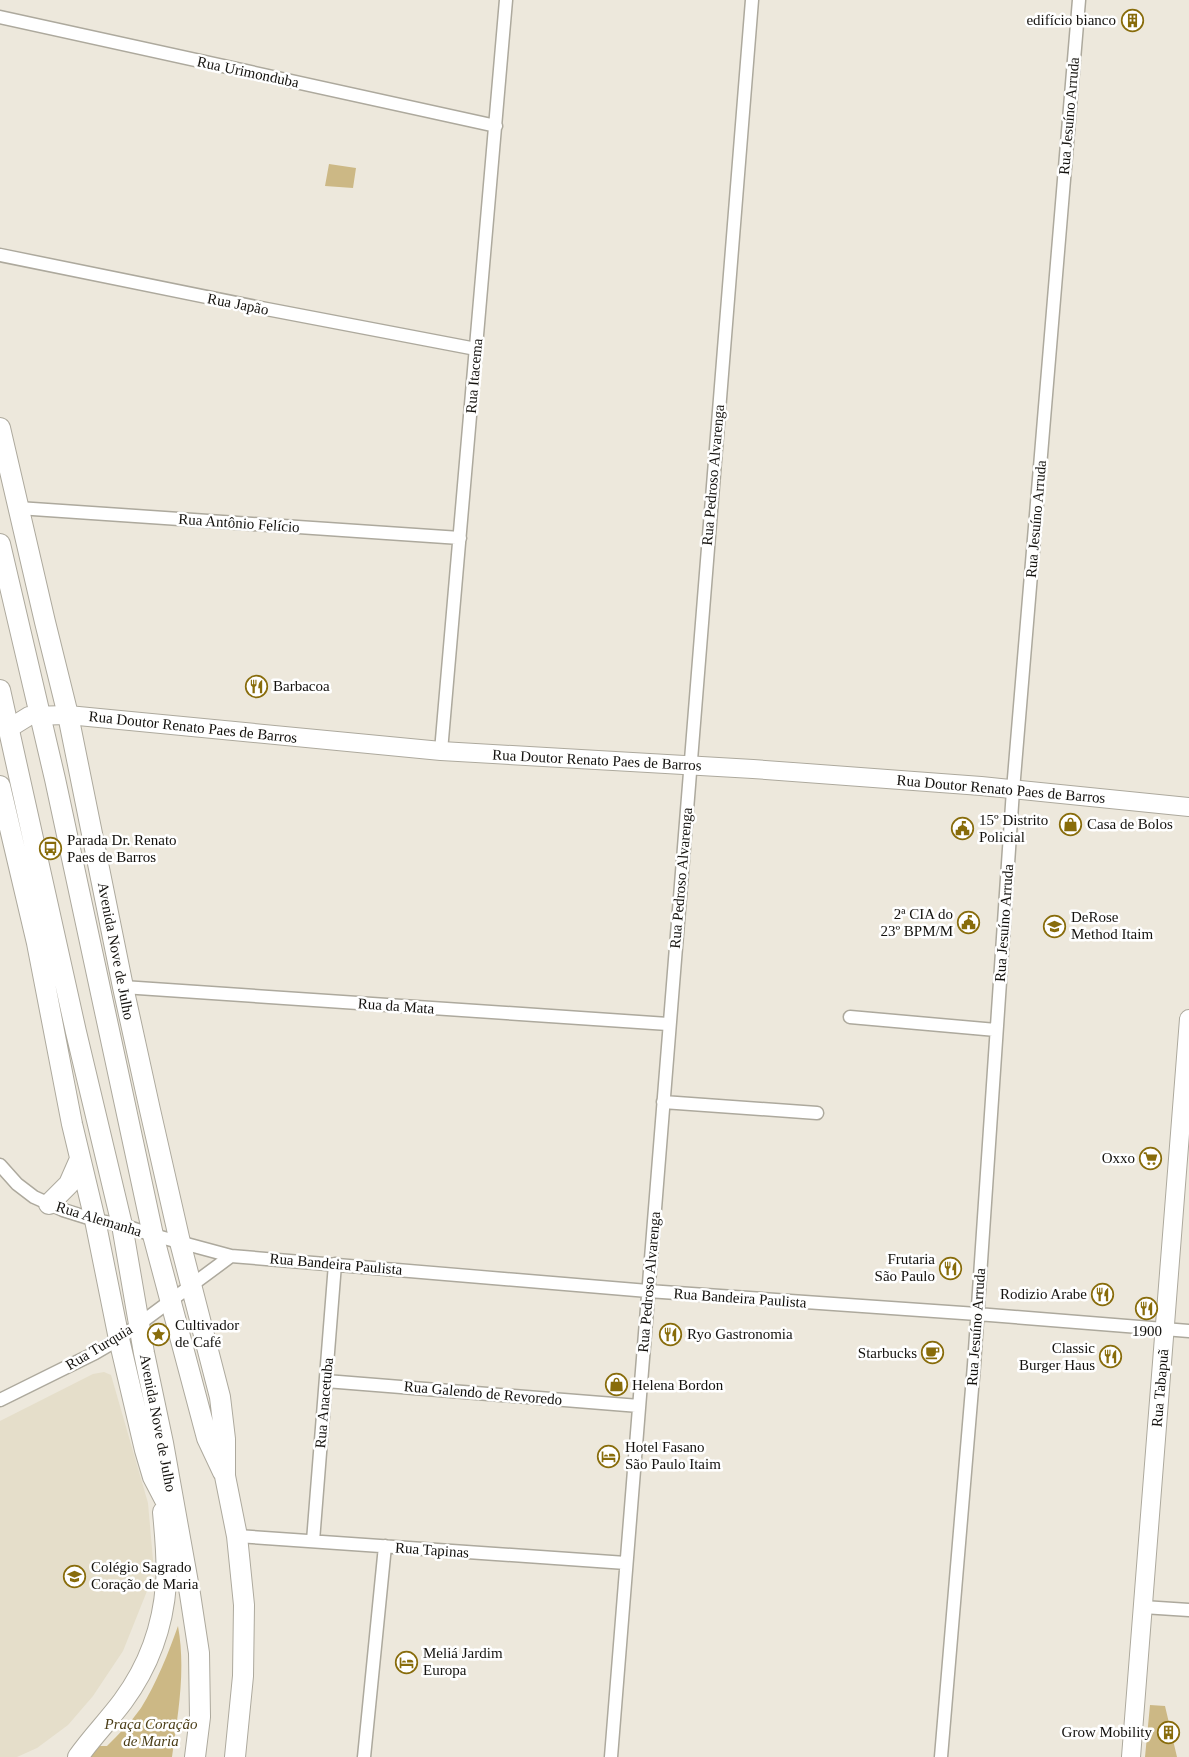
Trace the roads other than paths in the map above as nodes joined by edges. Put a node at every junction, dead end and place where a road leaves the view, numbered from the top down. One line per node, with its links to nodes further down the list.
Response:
1 (506, 0): 5 (street, Rua Itacema)
2 (752, 0): 17 (street, Rua Pedroso Alvarenga)
3 (1079, 0): 19 (street, Rua Jesuíno Arruda)
4 (0, 17): 5 (street, Rua Urimonduba)
5 (496, 126): 7 (street, Rua Itacema)
6 (0, 255): 7 (street, Rua Japão)
7 (476, 350): 10 (street, Rua Itacema)
8 (0, 428): 9 (main road, Avenida Nove de Julho)
9 (18, 508): 10 (street, Rua Antônio Felício); 14 (main road, Avenida Nove de Julho)
10 (460, 538): 16 (street, Rua Itacema)
11 (0, 544): 13 (main road, Avenida Nove de Julho)
12 (0, 690): 15 (main road, Avenida Nove de Julho)
13 (41, 715): 14 (street, Rua Doutor Renato Paes de Barros); 15 (street, Rua Doutor Renato Paes de Barros); 33 (main road, Avenida Nove de Julho)
14 (68, 715): 16 (street, Rua Doutor Renato Paes de Barros); 21 (main road, Avenida Nove de Julho)
15 (8, 729): 32 (main road, Avenida Nove de Julho)
16 (441, 751): 17 (street, Rua Doutor Renato Paes de Barros)
17 (690, 765): 19 (street, Rua Doutor Renato Paes de Barros); 24 (street, Rua Pedroso Alvarenga)
18 (0, 786): 28 (main road, Avenida Nove de Julho)
19 (1013, 790): 20 (street, Rua Doutor Renato Paes de Barros); 25 (street, Rua Jesuíno Arruda)
20 (1189, 807)
21 (123, 988): 24 (street, Rua da Mata); 34 (main road, Avenida Nove de Julho)
22 (850, 1017): 25 (street)
23 (1189, 1019): 42 (street, Rua Tabapuã)
24 (668, 1024): 26 (street, Rua Pedroso Alvarenga)
25 (996, 1030): 40 (street, Rua Jesuíno Arruda)
26 (663, 1102): 27 (street); 38 (street, Rua Pedroso Alvarenga)
27 (817, 1113)
28 (80, 1159): 30 (main road); 31 (main road, Avenida Nove de Julho)
29 (0, 1165): 30 (street, Rua Alemanha)
30 (49, 1204): 31 (street, Rua Alemanha)
31 (95, 1220): 32 (street, Rua Alemanha); 44 (main road, Avenida Nove de Julho)
32 (122, 1225): 33 (street, Rua Alemanha); 41 (main road, Avenida Nove de Julho)
33 (153, 1235): 34 (street, Rua Alemanha); 39 (main road, Avenida Nove de Julho)
34 (180, 1242): 35 (street, Rua Bandeira Paulista); 37 (main road, Avenida Nove de Julho)
35 (231, 1256): 36 (street, Rua Bandeira Paulista); 37 (street)
36 (335, 1264): 38 (street, Rua Bandeira Paulista); 45 (street, Rua Anacetuba)
37 (191, 1285): 39 (street, Rua Turquia); 48 (main road, Avenida Nove de Julho)
38 (648, 1291): 40 (street, Rua Bandeira Paulista); 47 (street, Rua Pedroso Alvarenga)
39 (170, 1300): 41 (street, Rua Turquia); 48 (main road, Avenida Nove de Julho)
40 (977, 1314): 42 (street, Rua Bandeira Paulista); 61 (street, Rua Jesuíno Arruda)
41 (139, 1323): 44 (street, Rua Turquia); 49 (main road, Avenida Nove de Julho)
42 (1164, 1330): 43 (street, Rua Bandeira Paulista); 54 (street, Rua Tabapuã)
43 (1189, 1331)
44 (119, 1339): 46 (street, Rua Turquia); 49 (main road, Avenida Nove de Julho)
45 (326, 1381): 47 (street, Rua Galendo de Revoredo); 51 (street, Rua Anacetuba)
46 (0, 1400)
47 (639, 1406): 53 (street, Rua Pedroso Alvarenga)
48 (225, 1476): 50 (main road, Avenida Nove de Julho)
49 (168, 1504): 56 (main road); 57 (main road, Avenida Nove de Julho)
50 (237, 1536): 51 (street, Rua Tapinas); 58 (main road, Avenida Nove de Julho)
51 (313, 1541): 52 (street, Rua Tapinas)
52 (385, 1546): 53 (street, Rua Tapinas); 59 (street)
53 (626, 1563): 60 (street, Rua Pedroso Alvarenga)
54 (1143, 1607): 55 (street); 62 (street, Rua Tabapuã)
55 (1189, 1610)
56 (78, 1757)
57 (195, 1757)
58 (235, 1757)
59 (364, 1757)
60 (611, 1757)
61 (941, 1757)
62 (1131, 1757)

